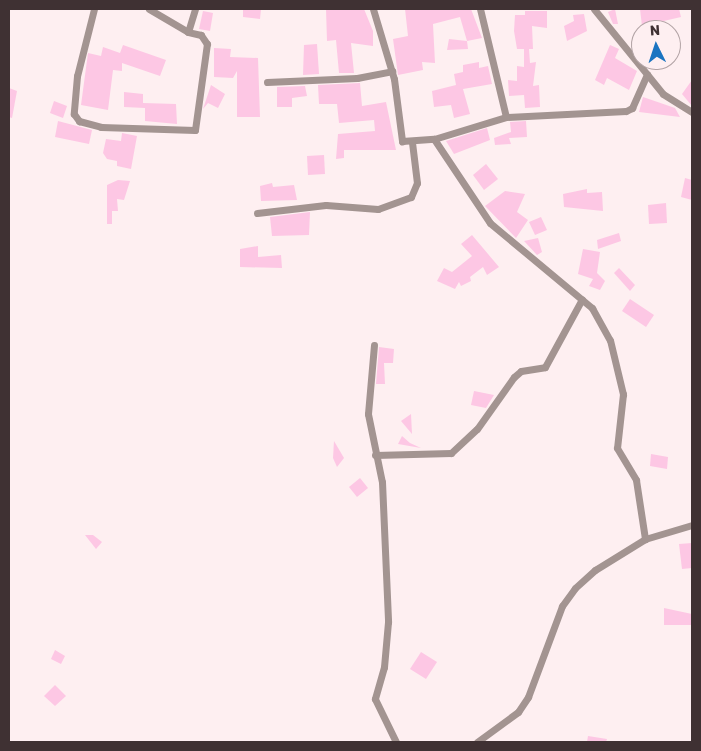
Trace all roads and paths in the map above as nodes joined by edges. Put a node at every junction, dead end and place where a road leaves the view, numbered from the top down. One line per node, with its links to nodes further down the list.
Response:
1 (94, 9): 7 (street)
2 (149, 9): 7 (street)
3 (195, 9): 7 (street)
4 (373, 9): 8 (street)
5 (480, 9): 12 (street)
6 (594, 9): 9 (street)
7 (188, 32)
8 (392, 71): 10 (street); 14 (street)
9 (647, 74): 11 (street); 12 (street)
10 (266, 82)
11 (692, 112)
12 (506, 117): 13 (street)
13 (434, 139): 14 (street); 16 (street)
14 (412, 142): 15 (street)
15 (257, 214)
16 (582, 299): 18 (street); 20 (street)
17 (374, 345): 18 (street)
18 (375, 455): 21 (street)
19 (692, 525): 20 (street)
20 (645, 539): 22 (street)
21 (396, 742)
22 (477, 742)

